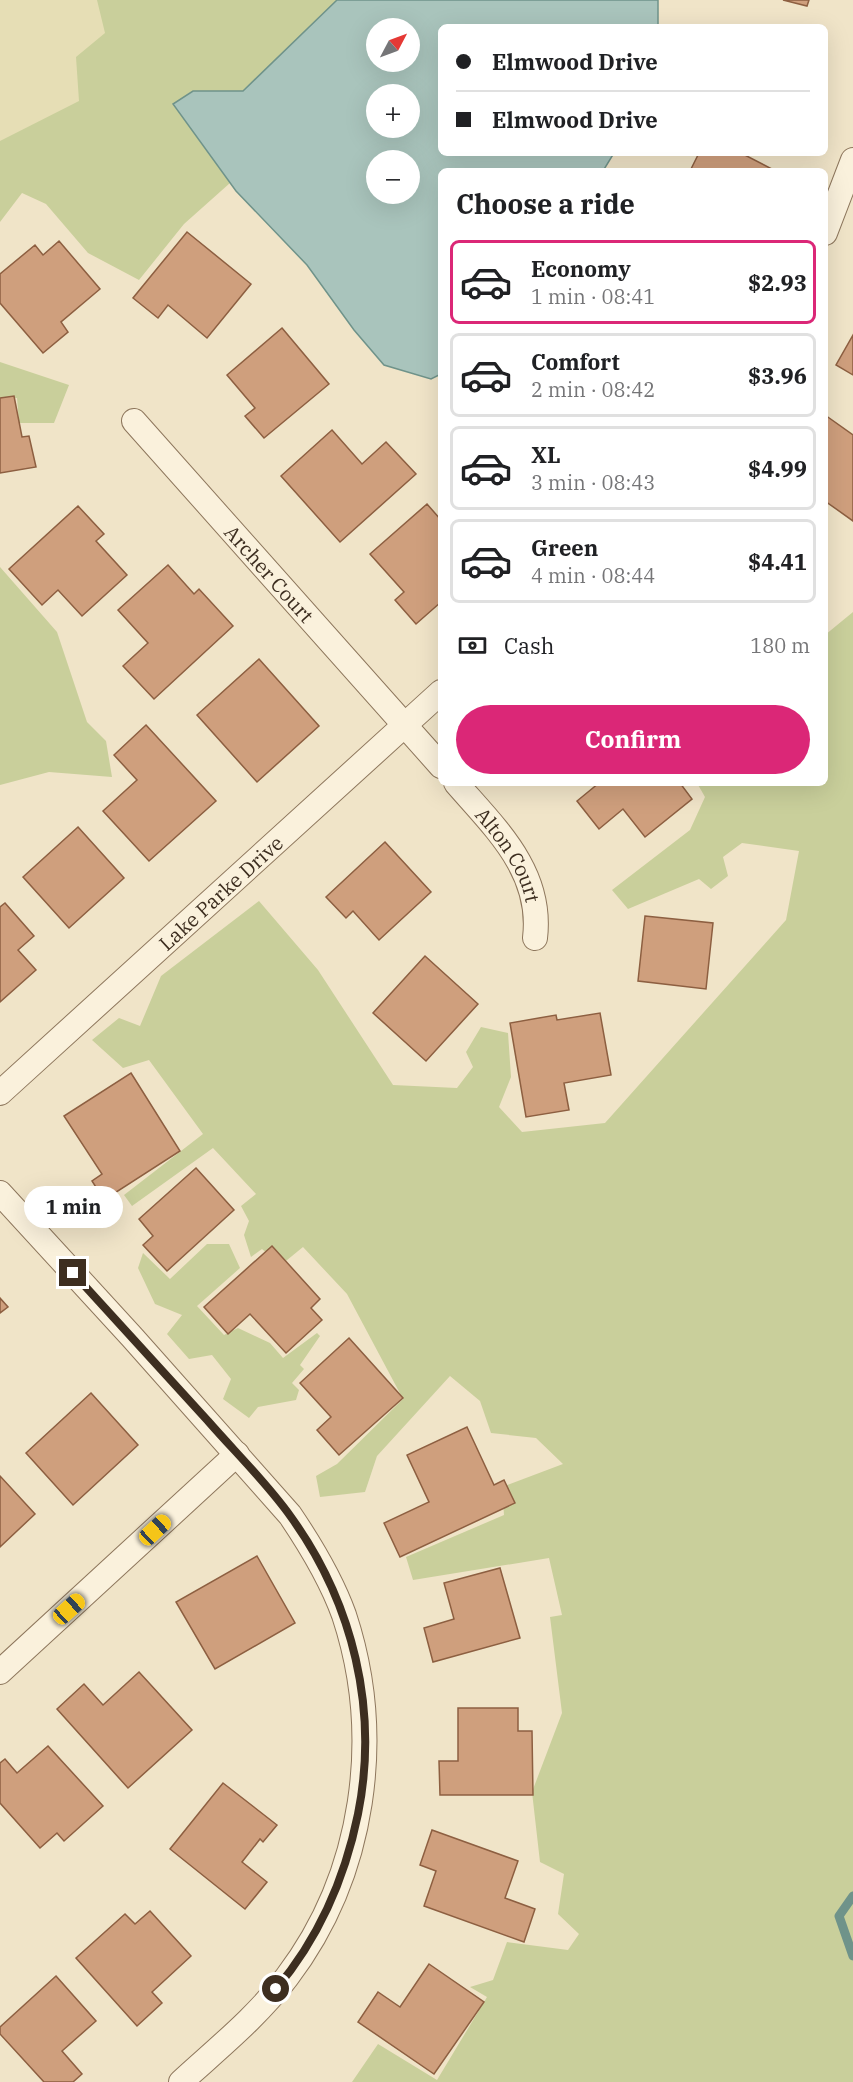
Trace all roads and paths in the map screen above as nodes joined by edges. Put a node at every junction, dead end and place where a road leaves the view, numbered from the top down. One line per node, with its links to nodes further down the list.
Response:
1 (853, 160): 2 (street)
2 (828, 225)
3 (134, 421): 5 (street, Archer Court)
4 (438, 695): 5 (street, Lake Parke Drive)
5 (405, 724): 6 (street); 9 (street, Lake Parke Drive)
6 (438, 762)
7 (459, 786): 8 (street, Alton Court)
8 (535, 938)
9 (0, 1094)
10 (0, 1193): 11 (street)
11 (237, 1454): 12 (street); 13 (street)
12 (0, 1672)
13 (181, 2082)

